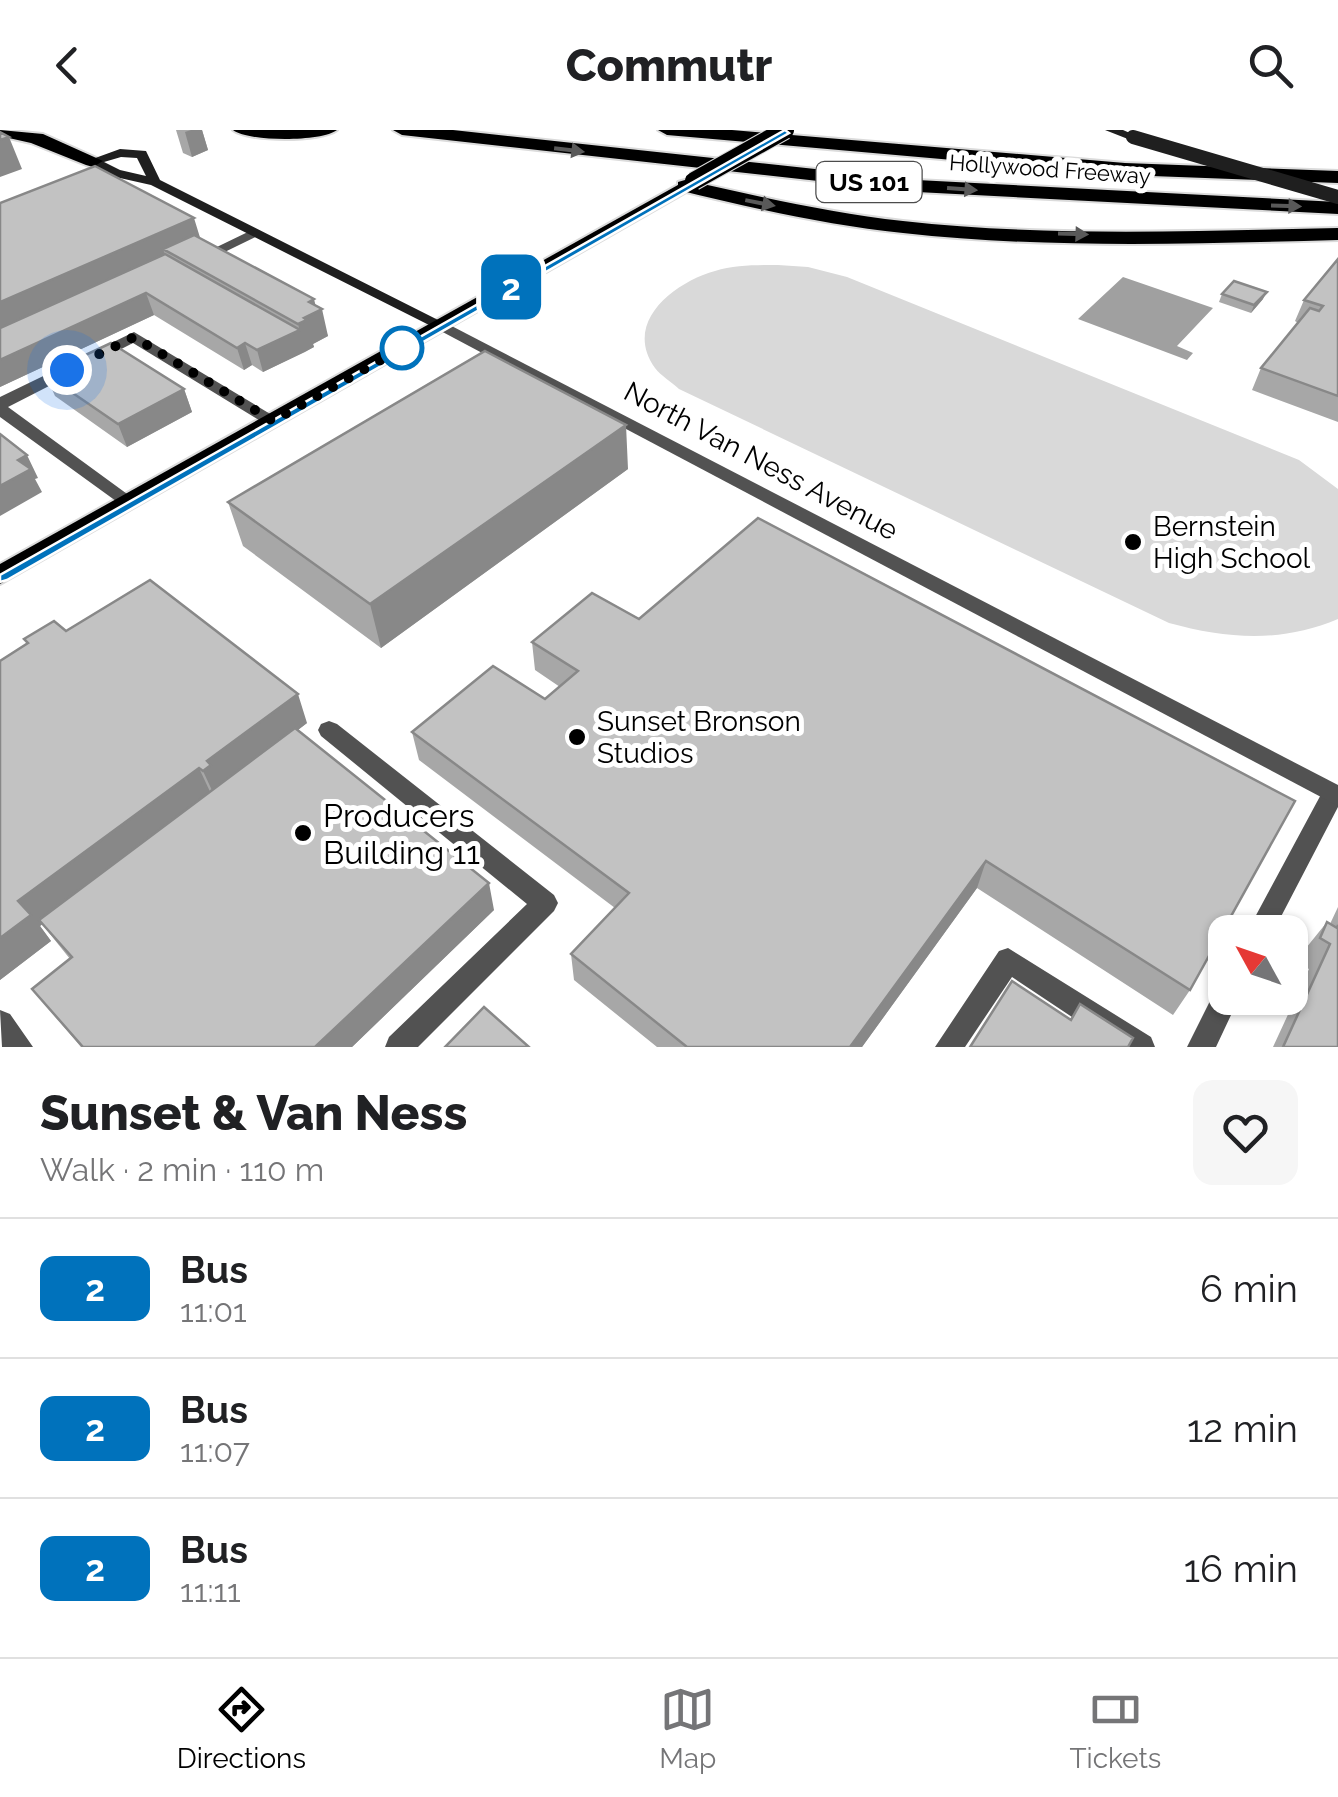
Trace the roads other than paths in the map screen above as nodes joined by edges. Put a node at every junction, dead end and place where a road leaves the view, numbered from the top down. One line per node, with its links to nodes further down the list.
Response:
1 (242, 130): 2 (highway)
2 (328, 130)
3 (402, 130): 15 (highway, Hollywood Freeway / US 101, one-way to 15)
4 (667, 130): 9 (highway, Hollywood Freeway / US 101)
5 (785, 130): 13 (main road, bridge)
6 (804, 130): 9 (highway)
7 (1110, 130): 14 (main road, bridge)
8 (0, 131): 10 (highway)
9 (931, 154): 11 (highway, Hollywood Freeway / US 101)
10 (94, 162): 12 (main road, North Van Ness Avenue); 12 (main road, North Van Ness Avenue)
11 (1338, 177)
12 (155, 182): 16 (main road, North Van Ness Avenue)
13 (689, 184): 17 (highway, one-way to 17); 19 (main road)
14 (1338, 197)
15 (1338, 208)
16 (257, 233): 18 (street); 19 (main road, North Van Ness Avenue)
17 (1338, 234)
18 (190, 264)
19 (442, 326): 21 (main road); 25 (street, North Van Ness Avenue)
20 (0, 406): 21 (street); 22 (street)
21 (273, 421): 22 (main road)
22 (127, 503): 23 (main road)
23 (0, 575)
24 (329, 730): 30 (street)
25 (1335, 795): 26 (street)
26 (1269, 915)
27 (1217, 1015): 33 (street)
28 (0, 1023): 29 (street)
29 (19, 1047)
30 (399, 1047)
31 (949, 1047): 32 (street)
32 (1141, 1047)
33 (1200, 1047)

